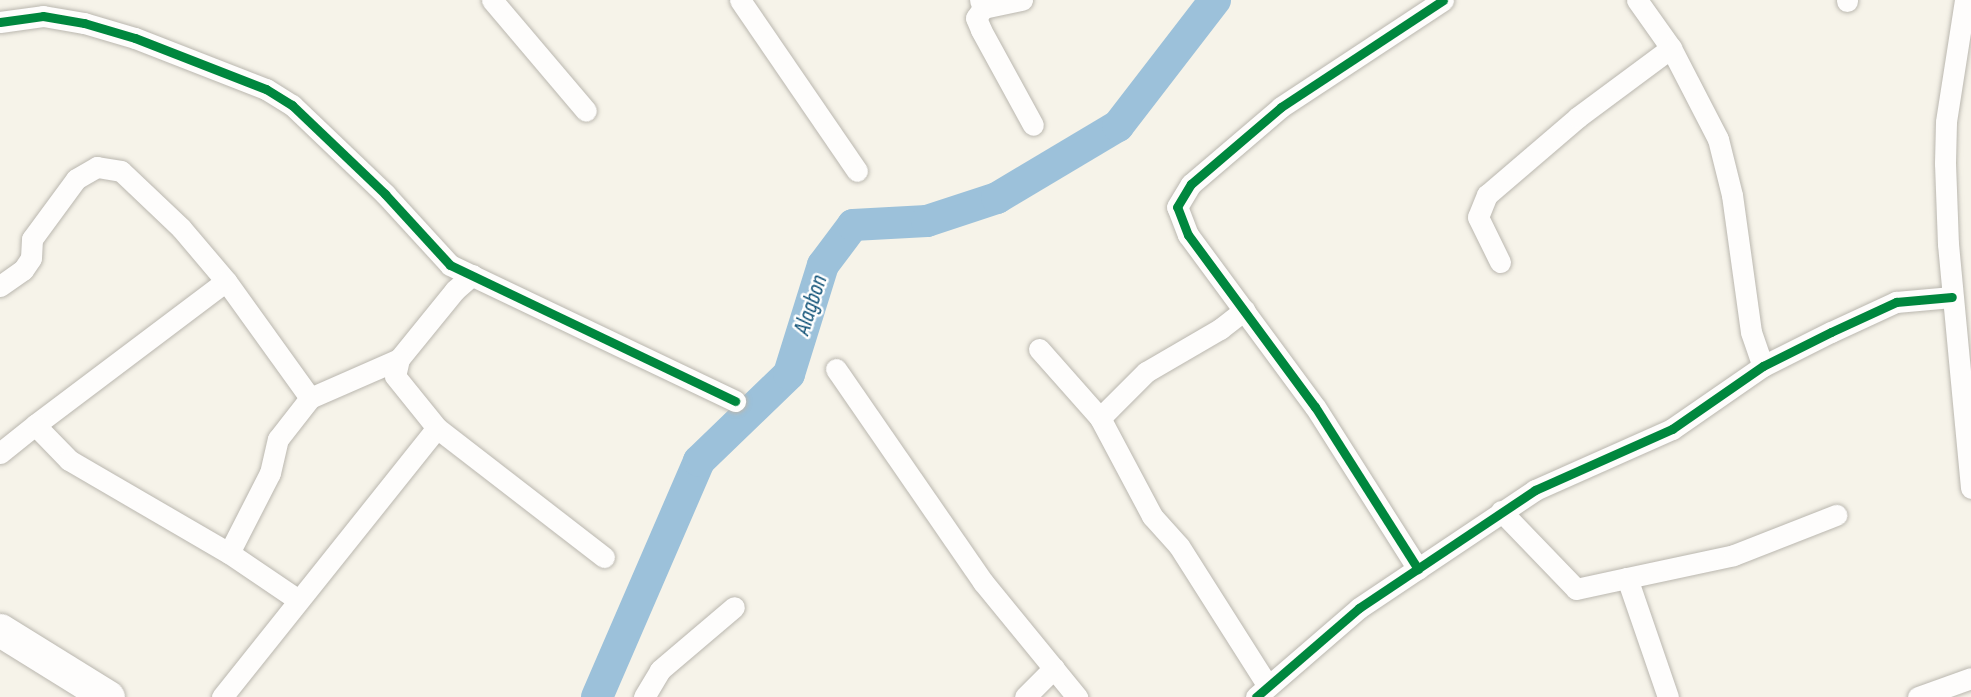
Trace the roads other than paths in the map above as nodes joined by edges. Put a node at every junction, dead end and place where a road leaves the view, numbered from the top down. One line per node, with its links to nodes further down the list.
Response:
1 (492, 0): 10 (street)
2 (740, 0): 12 (street)
3 (1022, 0): 7 (street)
4 (1443, 0): 18 (street)
5 (1637, 0): 9 (street)
6 (1967, 1): 17 (street)
7 (982, 4): 11 (street)
8 (0, 22): 14 (street)
9 (1671, 48): 13 (street); 21 (street)
10 (586, 111)
11 (1033, 125)
12 (858, 171)
13 (1500, 262)
14 (472, 275): 20 (street); 24 (street)
15 (226, 281): 16 (street); 23 (street); 26 (street)
16 (0, 286)
17 (1952, 297): 21 (street); 29 (street)
18 (1244, 310): 25 (street); 34 (street)
19 (1039, 349): 25 (street)
20 (399, 359): 23 (street); 27 (street)
21 (1763, 366): 30 (street)
22 (836, 369): 39 (street)
23 (310, 398): 32 (street)
24 (736, 401)
25 (1100, 418): 41 (street)
26 (35, 425): 28 (street); 32 (street)
27 (436, 428): 33 (street); 36 (street)
28 (0, 453)
29 (1971, 488)
30 (1501, 511): 34 (street); 35 (street)
31 (1836, 514): 35 (street)
32 (229, 553): 36 (street)
33 (604, 557)
34 (1418, 569): 41 (street)
35 (1627, 578): 47 (street)
36 (297, 599): 43 (street)
37 (734, 607): 44 (street)
38 (0, 630): 42 (main road)
39 (1054, 668): 45 (street); 46 (street)
40 (1971, 678): 48 (street)
41 (1262, 692)
42 (108, 697)
43 (222, 697)
44 (644, 697)
45 (1025, 697)
46 (1077, 697)
47 (1668, 697)
48 (1918, 697)

